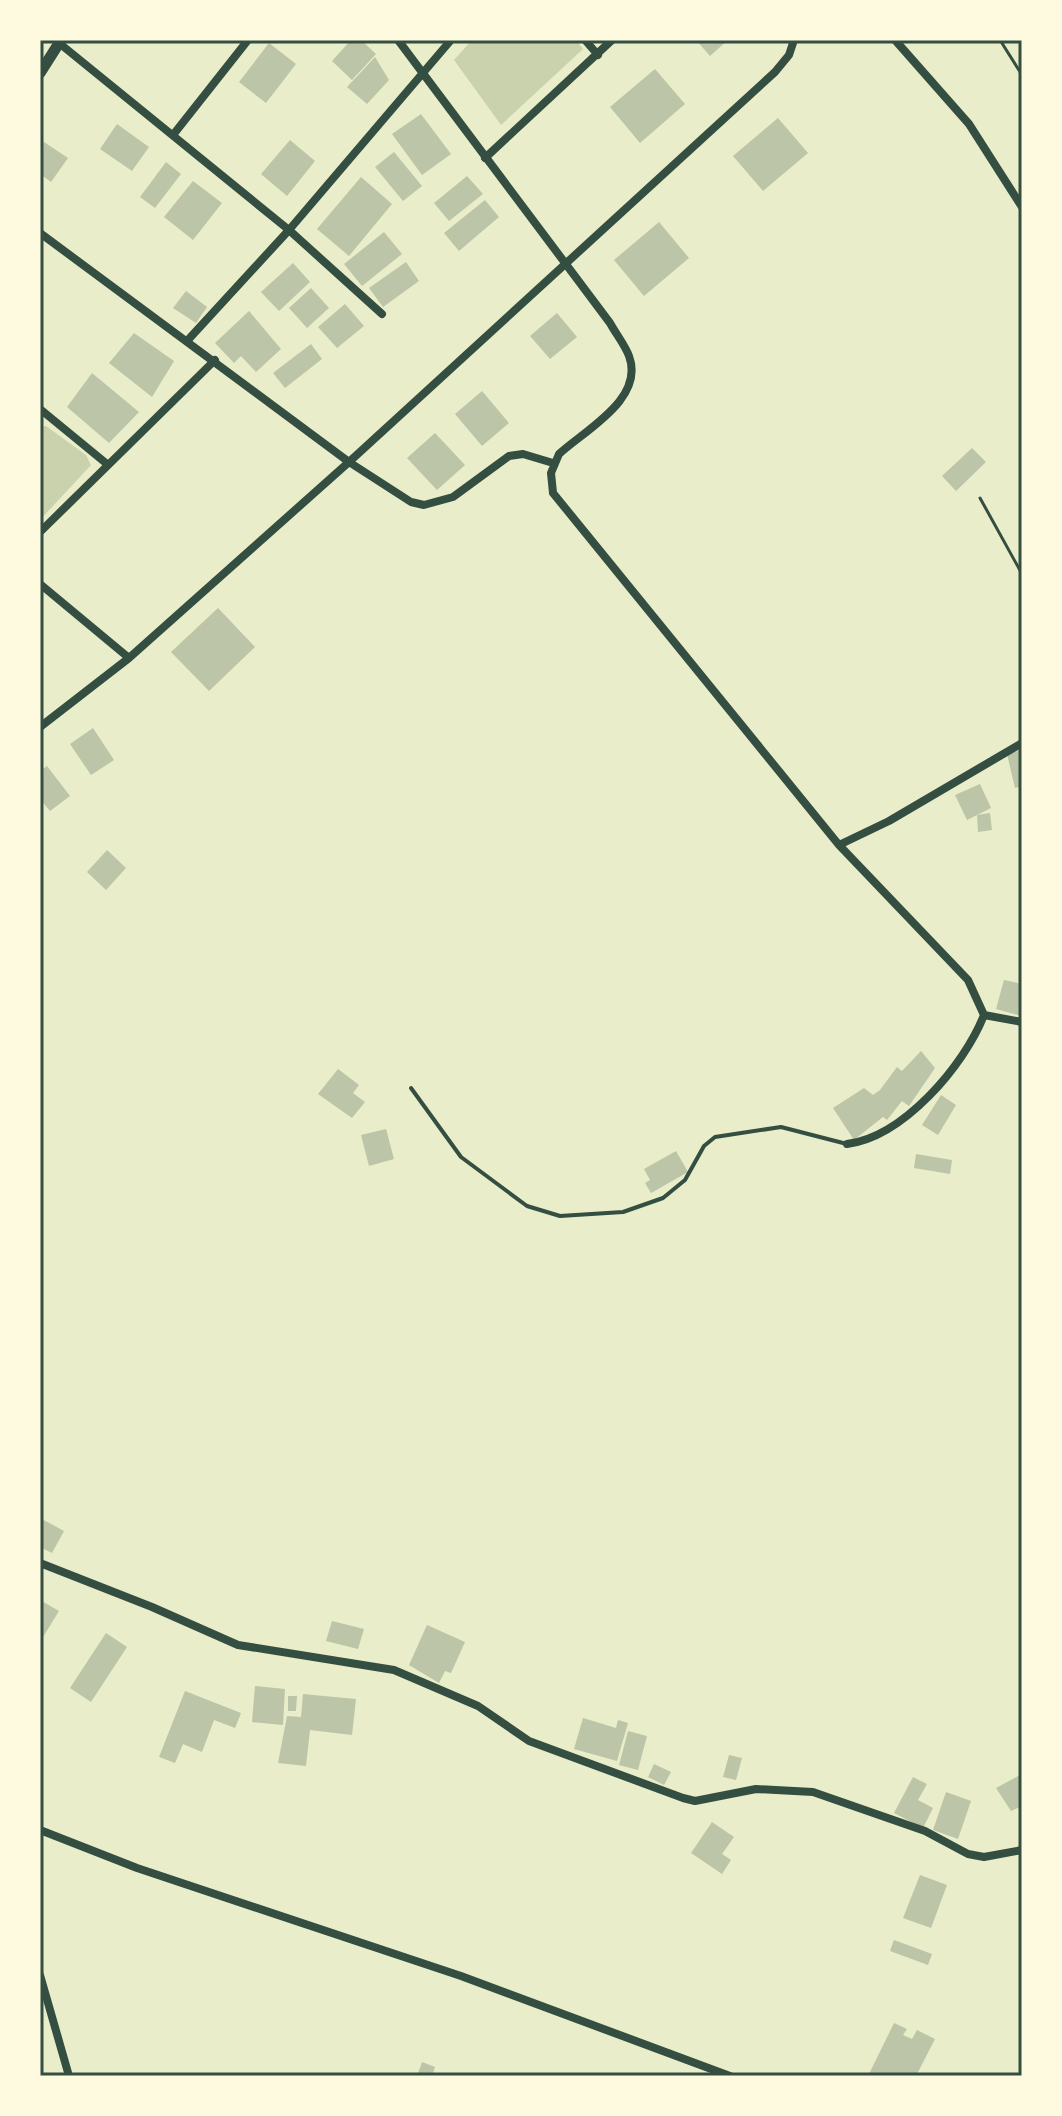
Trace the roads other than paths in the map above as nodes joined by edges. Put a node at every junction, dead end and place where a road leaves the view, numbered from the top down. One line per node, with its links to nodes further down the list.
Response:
1 (248, 40): 12 (street)
2 (398, 40): 11 (street)
3 (451, 40): 11 (street)
4 (585, 40): 9 (street)
5 (612, 40): 9 (street)
6 (794, 40): 17 (street)
7 (895, 40): 14 (street)
8 (60, 42): 10 (street); 12 (street)
9 (598, 55): 13 (street)
10 (40, 73)
11 (423, 73): 13 (street); 15 (street)
12 (173, 135): 15 (street)
13 (485, 158): 17 (street)
14 (1022, 207)
15 (289, 230): 18 (street); 19 (street)
16 (40, 233): 19 (street)
17 (565, 264): 22 (street); 23 (street)
18 (382, 314)
19 (187, 341): 20 (street)
20 (215, 360): 22 (street); 24 (street)
21 (40, 409): 24 (street)
22 (349, 462): 23 (street); 27 (street)
23 (553, 463): 30 (street)
24 (107, 464): 25 (street)
25 (40, 532)
26 (40, 584): 27 (street)
27 (129, 658): 28 (street)
28 (40, 727)
29 (1022, 743): 30 (street)
30 (839, 845): 31 (street)
31 (984, 1015): 32 (street); 34 (street)
32 (1022, 1022)
33 (411, 1088): 34 (lane)
34 (847, 1144)
35 (40, 1563): 37 (street)
36 (40, 1830): 40 (street)
37 (1022, 1850)
38 (40, 1975): 39 (street)
39 (69, 2076)
40 (730, 2076)

